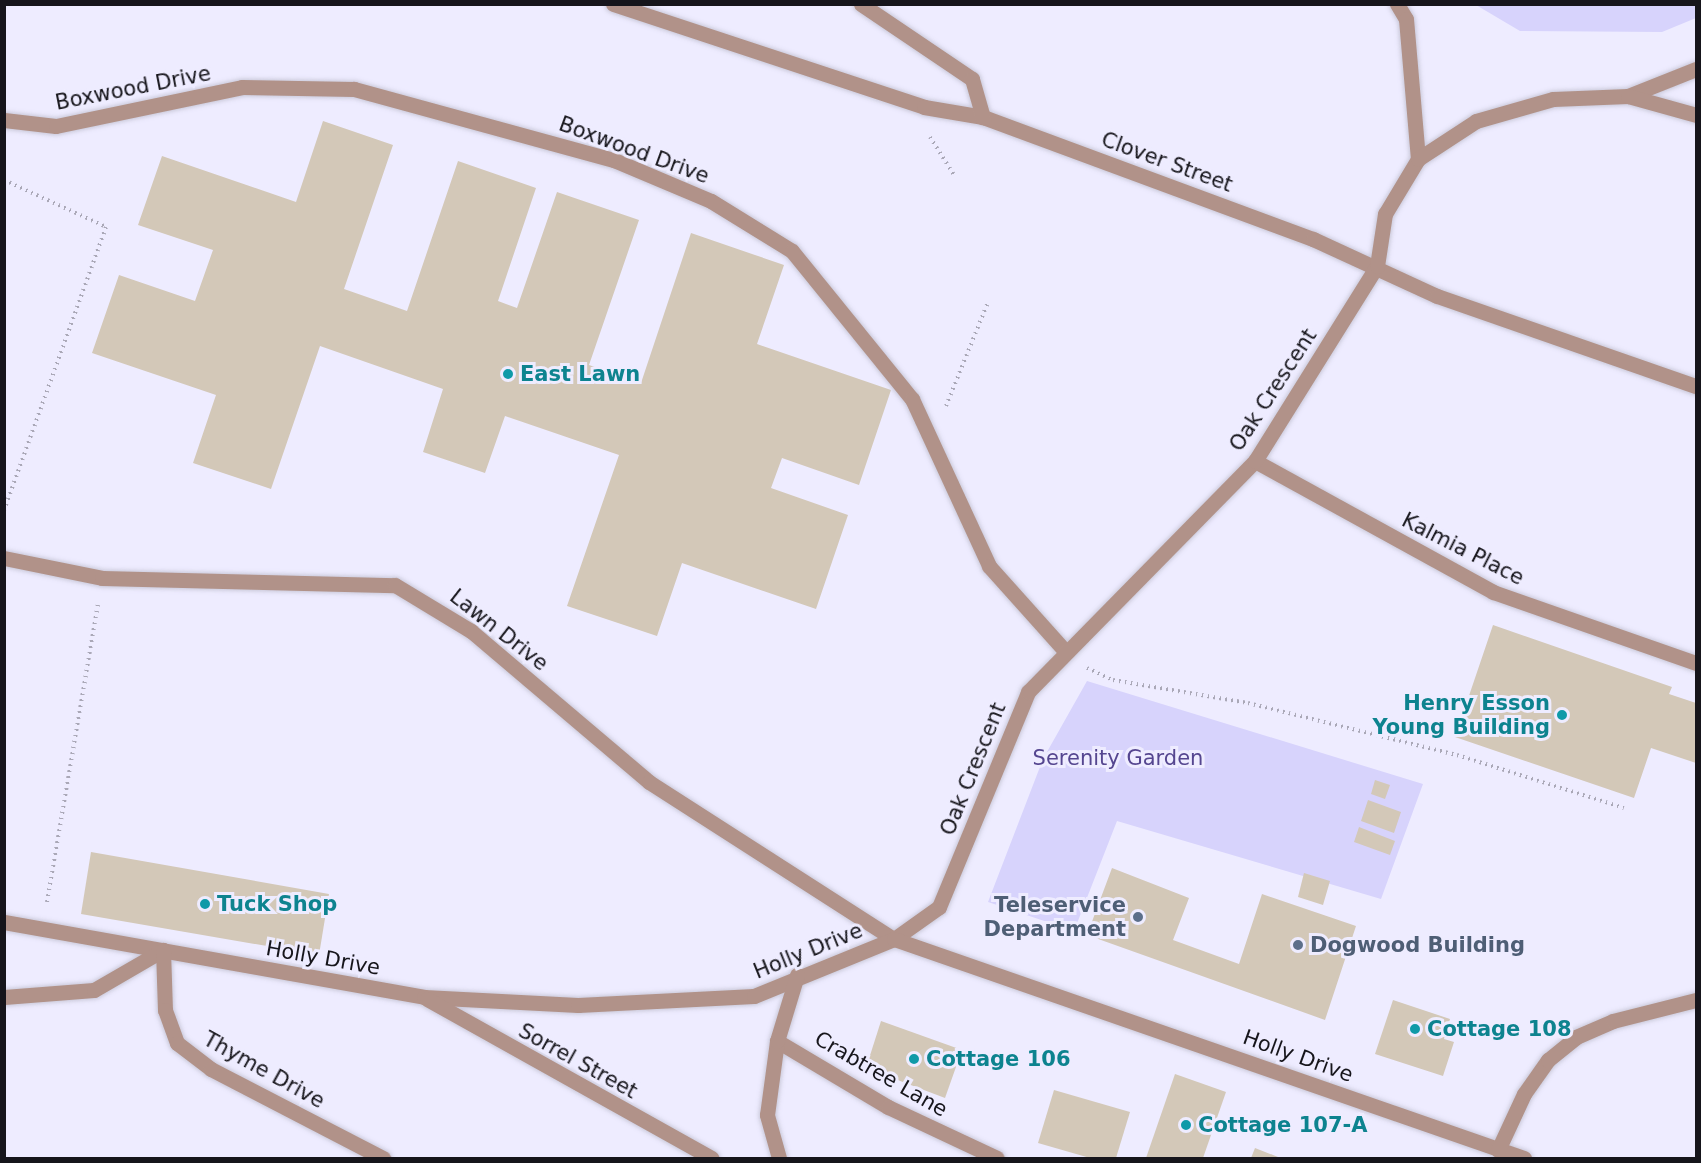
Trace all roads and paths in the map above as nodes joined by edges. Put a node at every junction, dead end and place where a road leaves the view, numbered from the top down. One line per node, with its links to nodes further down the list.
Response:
1 (613, 4): 7 (street, Clover Street)
2 (861, 4): 9 (street)
3 (1397, 4): 4 (street)
4 (1406, 12): 11 (street)
5 (1696, 69): 6 (street)
6 (1628, 96): 8 (street, Oak Crescent); 11 (street, Oak Crescent)
7 (924, 107): 9 (street, Clover Street); 12 (path)
8 (1696, 115)
9 (983, 117): 14 (street, Clover Street)
10 (4, 120): 17 (street, Boxwood Drive)
11 (1418, 159): 14 (street, Oak Crescent)
12 (954, 175)
13 (4, 180): 19 (path)
14 (1377, 266): 16 (street, Clover Street); 18 (street, Oak Crescent)
15 (988, 302): 17 (path)
16 (1696, 386)
17 (932, 441): 22 (street, Boxwood Drive)
18 (1255, 461): 22 (street, Oak Crescent); 23 (street, Kalmia Place)
19 (4, 510)
20 (4, 558): 21 (street, Lawn Drive)
21 (102, 578): 26 (path); 27 (street, Lawn Drive)
22 (1066, 652): 24 (path); 27 (street, Oak Crescent)
23 (1696, 663)
24 (1624, 808)
25 (4, 922): 26 (street, Holly Drive)
26 (42, 932): 28 (street, Holly Drive)
27 (894, 939): 29 (street, Holly Drive); 34 (street, Holly Drive)
28 (163, 950): 30 (street, Holly Drive); 31 (street); 35 (street, Thyme Drive)
29 (797, 975): 30 (street, Holly Drive); 33 (street)
30 (424, 997): 36 (street, Sorrel Street)
31 (4, 998)
32 (1696, 1000): 34 (street)
33 (777, 1041): 37 (street); 38 (street, Crabtree Lane)
34 (1498, 1150): 39 (street, Holly Drive)
35 (383, 1158)
36 (712, 1158)
37 (779, 1158)
38 (997, 1158)
39 (1524, 1158)

